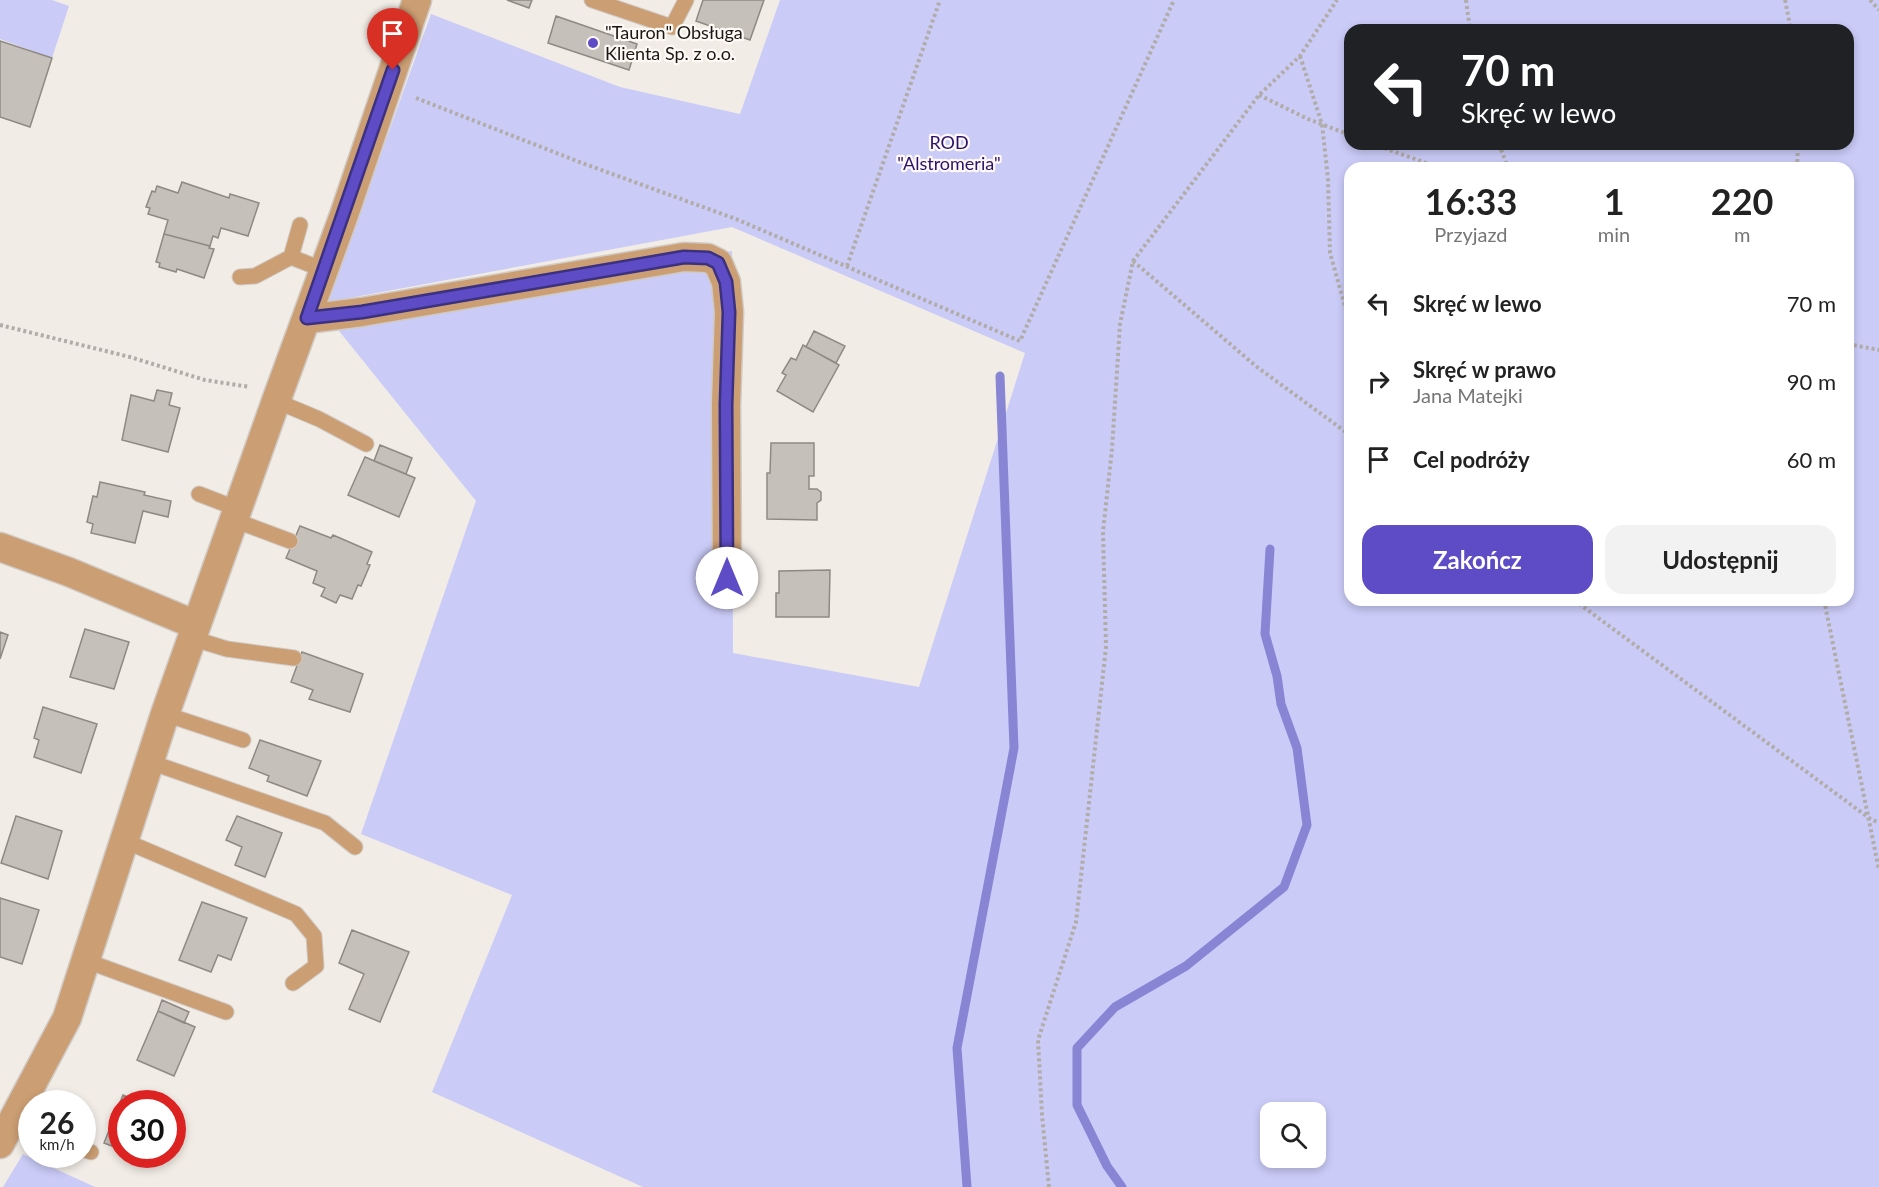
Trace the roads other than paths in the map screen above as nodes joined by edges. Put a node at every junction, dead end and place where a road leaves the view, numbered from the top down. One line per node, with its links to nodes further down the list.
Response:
1 (417, 0): 6 (street)
2 (592, 0): 3 (lane)
3 (686, 0)
4 (300, 225): 5 (lane)
5 (291, 257): 6 (lane); 7 (lane)
6 (324, 270): 8 (street)
7 (240, 277)
8 (307, 318): 9 (street); 15 (street)
9 (278, 396): 10 (lane); 12 (street)
10 (366, 444)
11 (199, 494): 12 (lane)
12 (236, 515): 13 (lane); 16 (street)
13 (290, 541)
14 (0, 547): 16 (street)
15 (727, 578)
16 (193, 631): 17 (lane); 18 (street)
17 (294, 658)
18 (165, 714): 19 (lane); 20 (street)
19 (243, 740)
20 (150, 762): 21 (street); 22 (lane)
21 (125, 841): 23 (street); 24 (lane)
22 (355, 847)
23 (84, 960): 25 (lane); 26 (street)
24 (293, 983)
25 (226, 1012)
26 (12, 1129)

